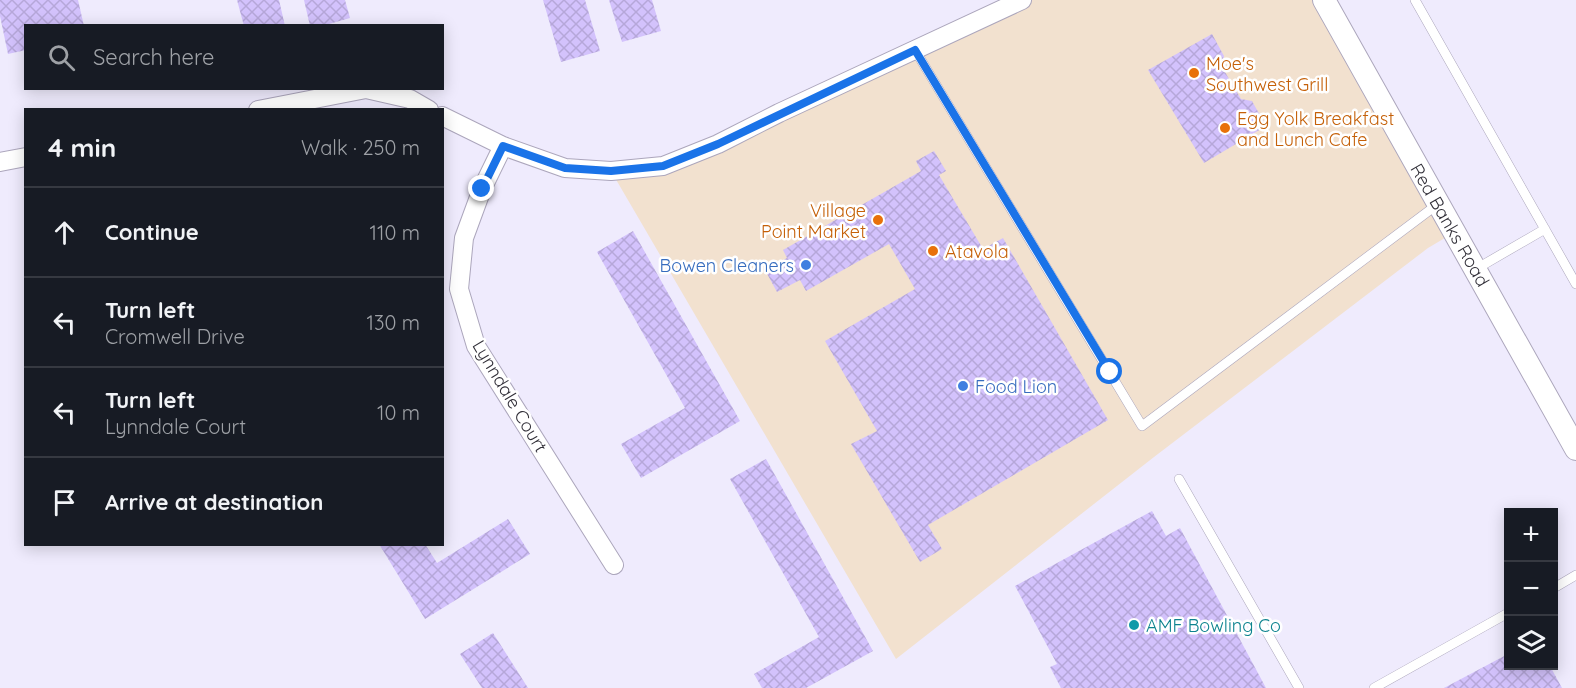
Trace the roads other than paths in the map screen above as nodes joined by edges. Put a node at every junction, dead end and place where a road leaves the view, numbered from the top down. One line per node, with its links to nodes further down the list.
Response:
1 (1023, 0): 4 (street)
2 (1415, 0): 14 (lane)
3 (1330, 2): 13 (street, Red Banks Road)
4 (915, 50): 10 (street); 13 (lane)
5 (361, 90): 7 (street)
6 (370, 90): 8 (street)
7 (268, 108)
8 (426, 108)
9 (444, 117): 10 (street)
10 (503, 146): 19 (street, Lynndale Court)
11 (24, 157): 12 (street)
12 (0, 162)
13 (1438, 204): 15 (street, Red Banks Road)
14 (1545, 229): 15 (lane); 16 (lane)
15 (1476, 269): 17 (street, Red Banks Road)
16 (1576, 284)
17 (1576, 449)
18 (1179, 479): 23 (lane)
19 (614, 565)
20 (1576, 575): 21 (lane)
21 (1558, 586)
22 (1504, 616): 24 (lane)
23 (1299, 688)
24 (1374, 688)

